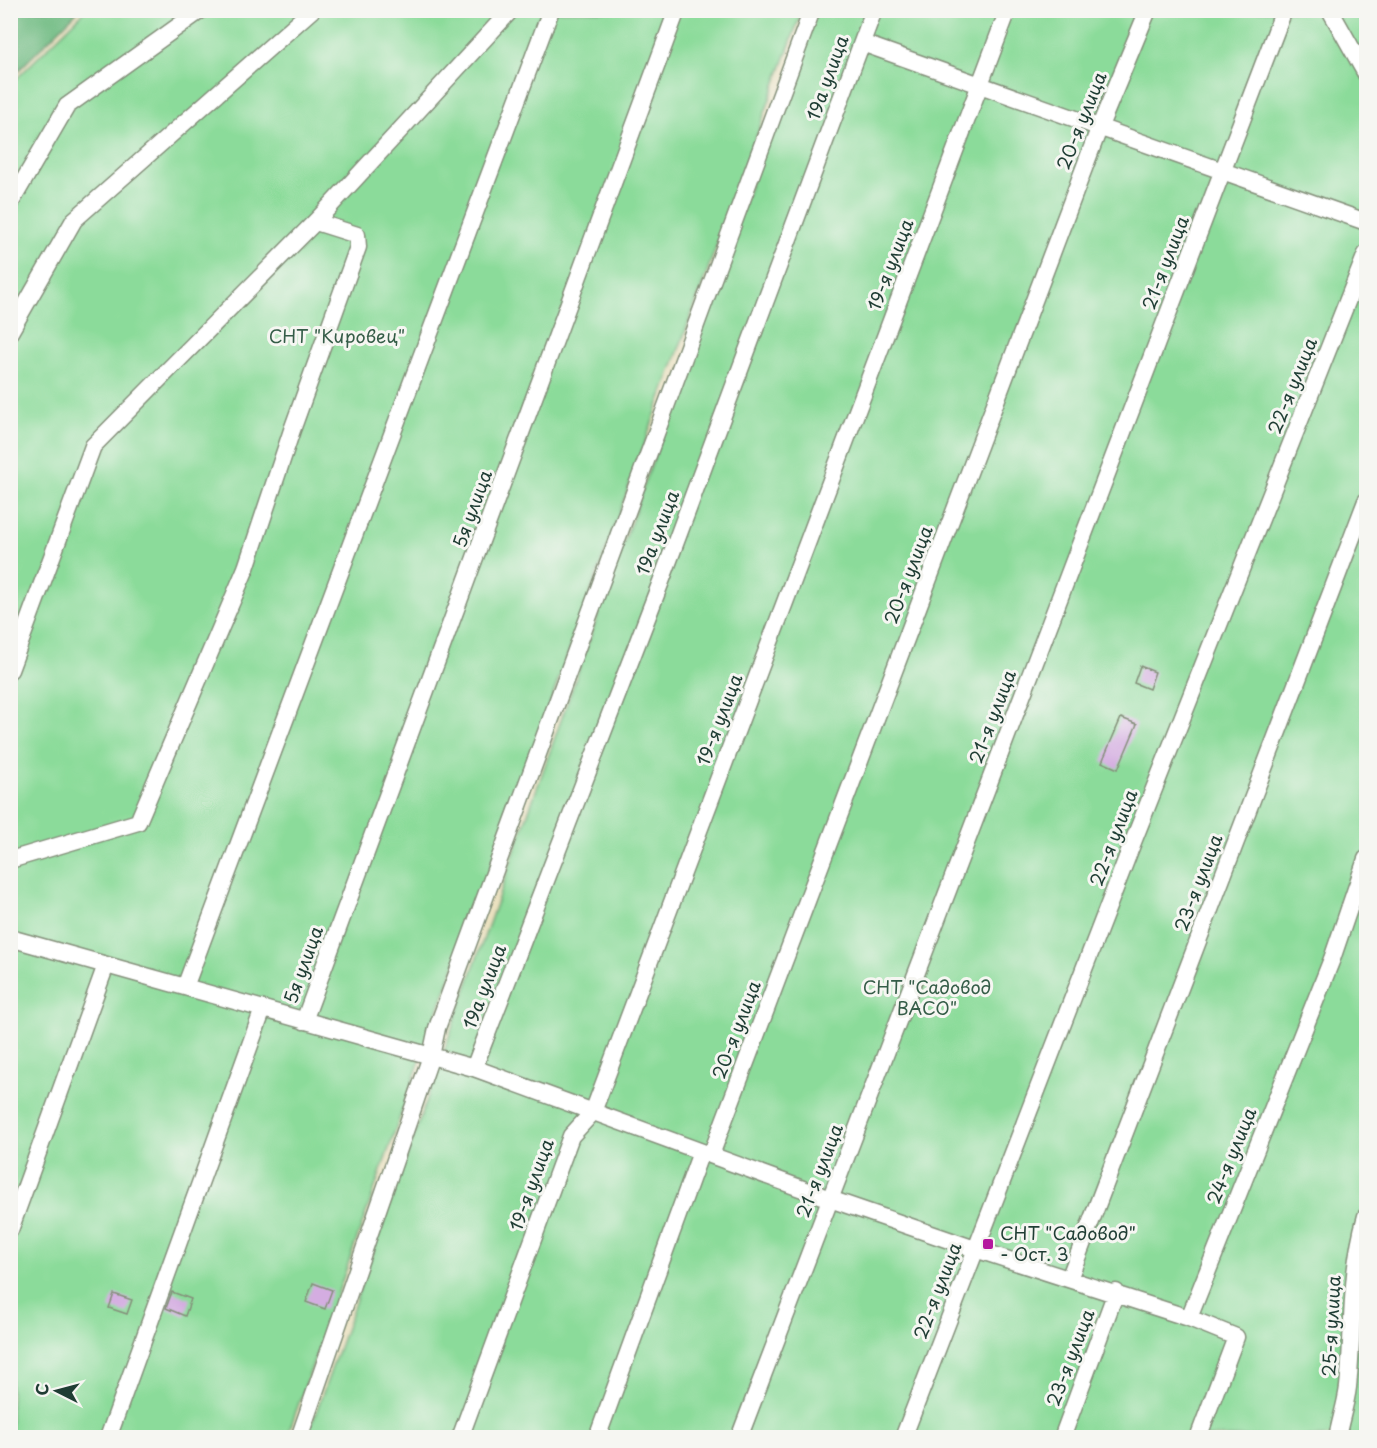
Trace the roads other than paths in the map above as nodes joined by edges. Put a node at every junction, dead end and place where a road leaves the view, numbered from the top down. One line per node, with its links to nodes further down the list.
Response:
1 (201, 10): 17 (street)
2 (312, 10): 21 (street)
3 (511, 10): 18 (street)
4 (551, 10): 28 (street)
5 (677, 10): 30 (street, 5я улица)
6 (812, 10): 31 (street)
7 (874, 10): 12 (street, 19а улица)
8 (1008, 10): 14 (street, 19-я улица)
9 (1148, 10): 15 (street, 20-я улица)
10 (1284, 10): 16 (street, 21-я улица)
11 (1330, 10): 13 (street)
12 (862, 43): 14 (street); 32 (street, 19а улица)
13 (1366, 74)
14 (980, 84): 15 (street); 33 (street, 19-я улица)
15 (1100, 126): 16 (street); 34 (street, 20-я улица)
16 (1223, 169): 19 (street); 35 (street, 21-я улица)
17 (10, 204)
18 (316, 222): 23 (street); 25 (street)
19 (1366, 222)
20 (1366, 254): 38 (street, 22-я улица)
21 (10, 332)
22 (1366, 501): 39 (street, 23-я улица)
23 (10, 670)
24 (1366, 859): 41 (street, 24-я улица)
25 (10, 860)
26 (10, 938): 27 (street)
27 (106, 965): 28 (street); 37 (street)
28 (184, 987): 29 (street)
29 (263, 1009): 30 (street); 42 (street)
30 (304, 1021): 31 (street)
31 (431, 1056): 32 (street); 43 (street)
32 (474, 1068): 33 (street)
33 (593, 1112): 34 (street); 44 (street, 19-я улица)
34 (706, 1153): 35 (street); 45 (street, 20-я улица)
35 (830, 1199): 38 (street); 46 (street, 21-я улица)
36 (1366, 1216): 50 (street, 25-я улица)
37 (10, 1230)
38 (975, 1249): 39 (street); 47 (street, 22-я улица)
39 (1069, 1279): 40 (street)
40 (1116, 1292): 41 (street); 48 (street, 23-я улица)
41 (1189, 1318): 49 (street)
42 (108, 1437)
43 (299, 1437)
44 (460, 1437)
45 (597, 1437)
46 (739, 1437)
47 (903, 1437)
48 (1062, 1437)
49 (1198, 1437)
50 (1336, 1437)

